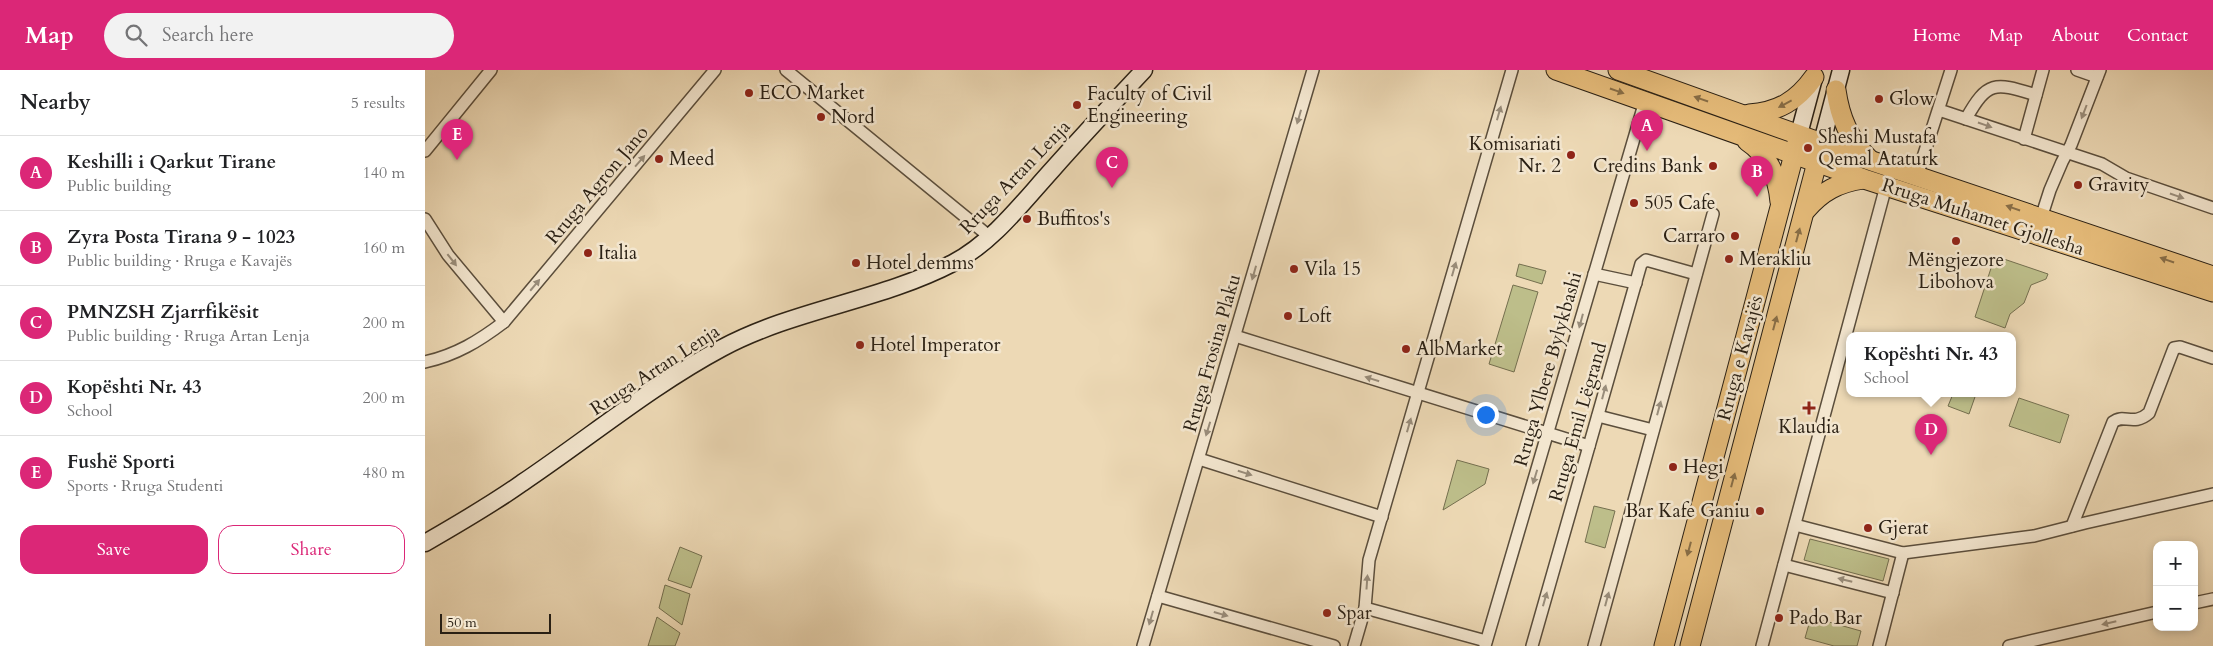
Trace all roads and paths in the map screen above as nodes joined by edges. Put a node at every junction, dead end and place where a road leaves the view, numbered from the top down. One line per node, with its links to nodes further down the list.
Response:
1 (491, 70): 25 (street)
2 (715, 70): 45 (street, Rruga Agron Jano, one-way to 2)
3 (786, 70): 39 (street)
4 (1144, 70): 39 (street, Rruga Artan Lenja)
5 (1313, 70): 48 (street, Rruga Frosina Plaku, one-way to 48)
6 (1512, 70): 51 (street, one-way to 6)
7 (1556, 70): 17 (main road, Rruga Muhamet Gjollesha, one-way to 17)
8 (1618, 70): 19 (main road, Rruga Muhamet Gjollesha, one-way to 8)
9 (1841, 70): 15 (street, Rruga e Kavajës)
10 (2043, 70): 16 (street)
11 (2077, 70): 14 (street)
12 (1948, 71): 18 (street, Rruga Muhamet Gjollesha)
13 (1815, 74): 19 (main road, one-way to 19); 21 (street, Rruga e Kavajës)
14 (2099, 74): 26 (street, one-way to 26)
15 (1836, 90): 24 (street, Rruga e Kavajës); 28 (main road)
16 (2036, 95): 20 (street); 23 (street)
17 (1645, 101): 22 (main road, Rruga Muhamet Gjollesha); 40 (street, Rruga Ylbere Bylykbashi)
18 (1939, 110): 20 (street); 30 (street, Rruga Muhamet Gjollesha)
19 (1747, 115): 21 (main road, Rruga Muhamet Gjollesha)
20 (1966, 119): 23 (street, one-way to 23)
21 (1799, 134): 24 (main road, Rruga Muhamet Gjollesha); 27 (main road, Rruga e Kavajës)
22 (1739, 136): 27 (main road, Rruga Muhamet Gjollesha); 33 (main road)
23 (2024, 139): 26 (street)
24 (1823, 142): 28 (main road, Rruga Muhamet Gjollesha); 29 (main road, Rruga e Kavajës)
25 (425, 151)
26 (2066, 153): 34 (street, one-way to 34); 37 (street)
27 (1794, 155): 29 (main road, Rruga Muhamet Gjollesha); 33 (main road, Rruga e Kavajës)
28 (1869, 160): 30 (main road, Rruga Muhamet Gjollesha)
29 (1817, 163): 31 (main road, Rruga Muhamet Gjollesha); 35 (main road, Rruga e Kavajës)
30 (1917, 176): 37 (main road, Rruga Muhamet Gjollesha, one-way to 30)
31 (1864, 179): 32 (main road, Rruga Muhamet Gjollesha); 35 (main road)
32 (1886, 186): 44 (main road, Rruga Muhamet Gjollesha); 46 (street)
33 (1781, 206): 76 (main road, Rruga e Kavajës, one-way to 76)
34 (2213, 208)
35 (1805, 211): 77 (main road, Rruga e Kavajës, one-way to 35)
36 (1713, 214): 41 (street)
37 (2041, 218): 42 (main road, Rruga Muhamet Gjollesha, one-way to 37)
38 (425, 219): 45 (street, one-way to 45)
39 (991, 237): 61 (street, Rruga Artan Lenja)
40 (1594, 274): 43 (street); 54 (street, Rruga Ylbere Bylykbashi, one-way to 54)
41 (1695, 274): 43 (street, Rruga Emil Lëgrand); 53 (street, one-way to 41)
42 (2213, 276)
43 (1636, 283): 52 (street, Rruga Emil Lëgrand, one-way to 43)
44 (2213, 292)
45 (504, 322): 50 (street, Rruga Agron Jano)
46 (1847, 332)
47 (1846, 335): 59 (street)
48 (1235, 336): 51 (street, one-way to 48); 56 (street, Rruga Frosina Plaku, one-way to 56)
49 (2213, 358): 60 (street)
50 (425, 362)
51 (1418, 393): 54 (street); 58 (street, one-way to 51)
52 (1598, 416): 53 (street); 55 (street, Rruga Emil Lëgrand)
53 (1653, 430): 75 (street, one-way to 53)
54 (1549, 433): 55 (street); 70 (street, Rruga Ylbere Bylykbashi, one-way to 70)
55 (1589, 446): 74 (street, Rruga Emil Lëgrand, one-way to 55)
56 (1199, 458): 58 (street, one-way to 58); 65 (street, Rruga Frosina Plaku)
57 (2213, 494): 60 (street)
58 (1382, 517): 68 (street, one-way to 58)
59 (1795, 525): 62 (street); 63 (street)
60 (2072, 526): 62 (street)
61 (425, 543)
62 (1903, 553): 64 (street)
63 (1784, 565): 64 (street, one-way to 63); 78 (street)
64 (1893, 593): 79 (street)
65 (1158, 596): 71 (street, Rruga Frosina Plaku, one-way to 71); 72 (street, one-way to 72)
66 (2213, 599): 67 (street)
67 (2198, 602)
68 (1365, 608): 70 (street); 73 (street)
69 (2153, 613): 80 (street, one-way to 80)
70 (1485, 644)
71 (1143, 646)
72 (1333, 646)
73 (1354, 646)
74 (1532, 646)
75 (1594, 646)
76 (1663, 646)
77 (1690, 646)
78 (1762, 646)
79 (1879, 646)
80 (2009, 646)

